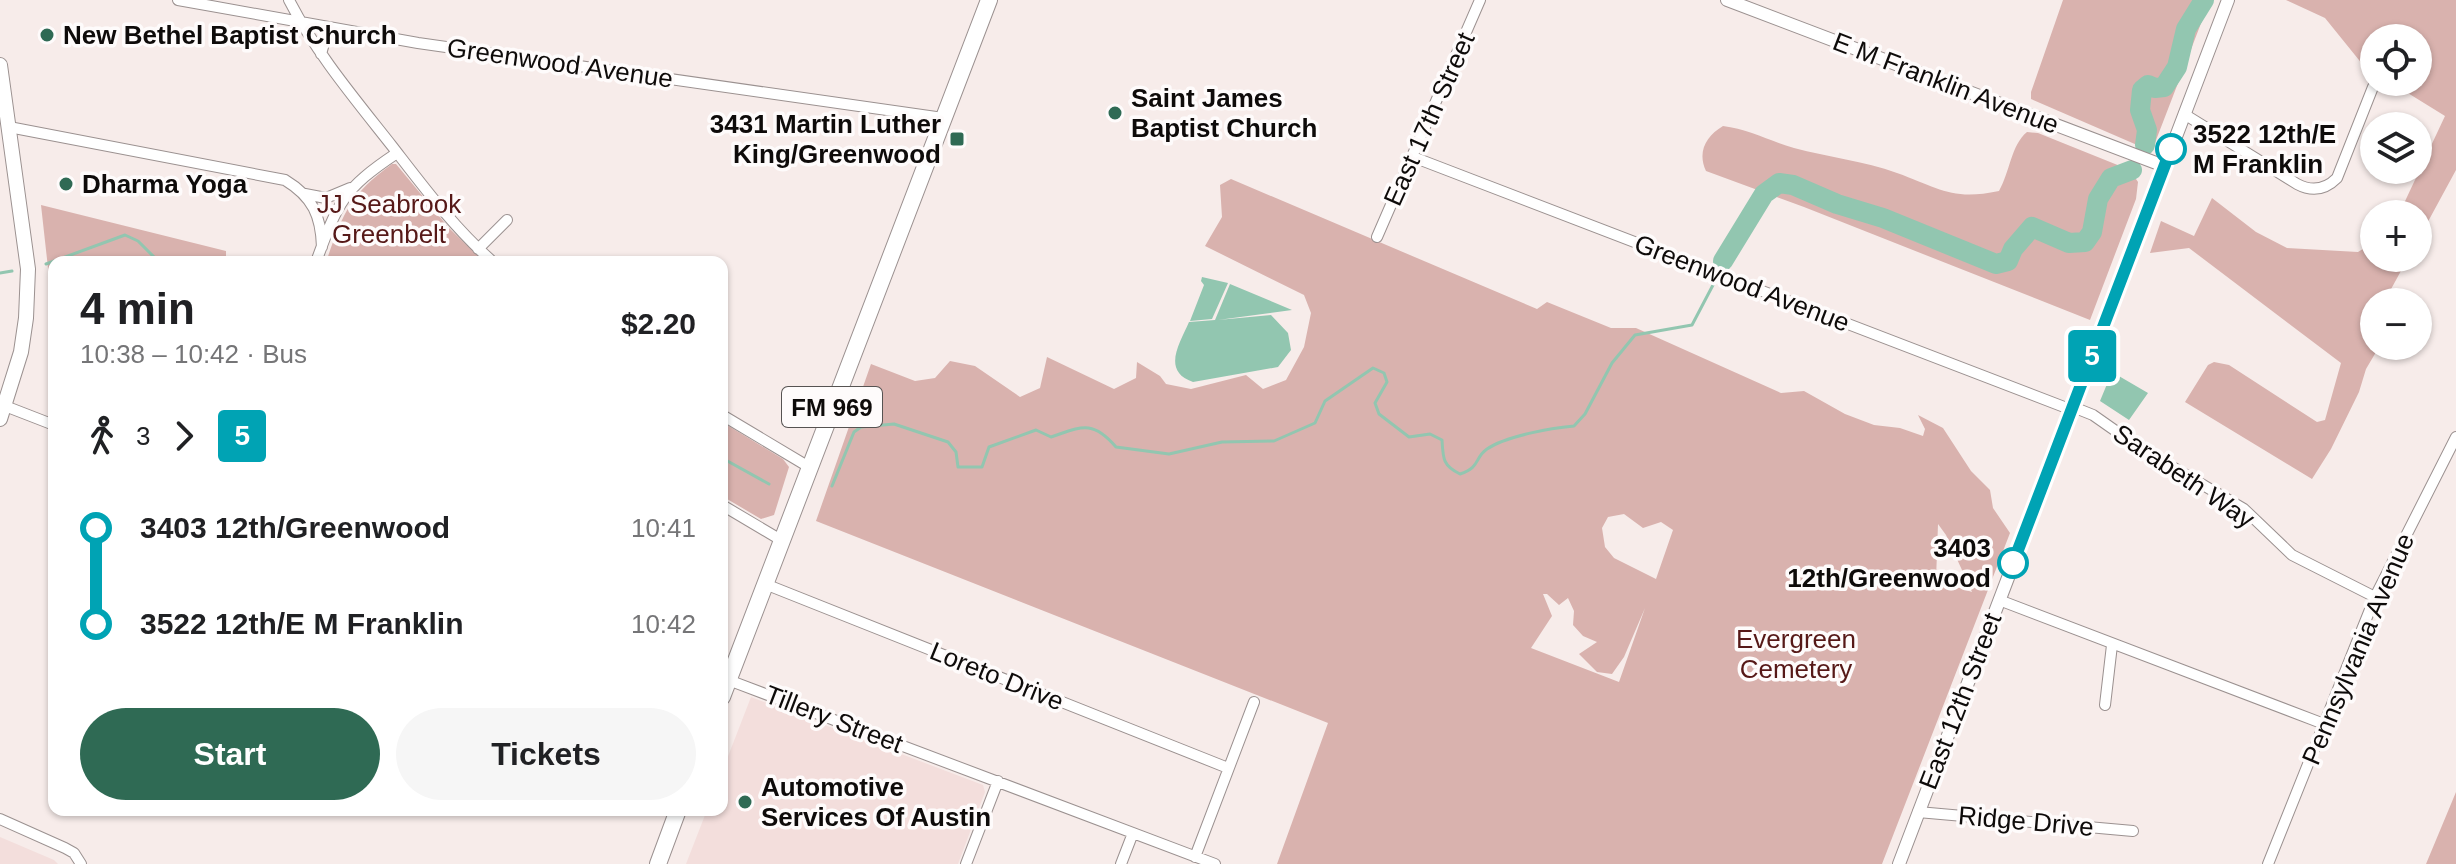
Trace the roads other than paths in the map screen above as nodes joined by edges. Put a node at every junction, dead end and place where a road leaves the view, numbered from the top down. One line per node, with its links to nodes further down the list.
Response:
1 (178, 0): 7 (street, Greenwood Avenue)
2 (289, 0): 7 (street)
3 (989, 0): 13 (main road, FM 969)
4 (1480, 0): 16 (street, East 17th Street)
5 (1727, 0): 18 (street, E M Franklin Avenue)
6 (2228, 0): 12 (street, East 12th Street)
7 (301, 23): 8 (street, Greenwood Avenue); 9 (street)
8 (347, 32): 9 (street); 13 (street, Greenwood Avenue)
9 (321, 54): 15 (street)
10 (0, 65): 14 (main road)
11 (2369, 96): 12 (street)
12 (2184, 114): 18 (street, East 12th Street)
13 (943, 118): 33 (main road, FM 969)
14 (9, 127): 17 (main road); 21 (street)
15 (397, 153): 20 (street); 25 (street)
16 (1413, 157): 23 (street, East 17th Street); 28 (street, Greenwood Avenue)
17 (15, 162): 19 (street); 29 (main road)
18 (2164, 166): 28 (street, East 12th Street)
19 (0, 170)
20 (352, 187): 21 (street); 24 (street)
21 (305, 194): 24 (street)
22 (507, 220): 25 (street)
23 (1377, 237)
24 (322, 247): 26 (street)
25 (478, 249): 27 (street)
26 (318, 256)
27 (486, 256)
28 (2072, 408): 37 (street, Sarabeth Way); 38 (street, East 12th Street)
29 (2, 412): 31 (street)
30 (728, 419): 33 (street)
31 (48, 424)
32 (2456, 437): 37 (street, Pennsylvania Avenue)
33 (809, 467): 35 (main road, FM 969)
34 (728, 509): 35 (street)
35 (781, 540): 36 (main road, FM 969)
36 (765, 584): 40 (main road, FM 969); 45 (street, Loreto Drive)
37 (2375, 597): 44 (street, Pennsylvania Avenue)
38 (1999, 600): 39 (street); 47 (street, East 12th Street)
39 (2112, 645): 43 (street); 44 (street)
40 (728, 671)
41 (728, 679): 46 (street, Tillery Street)
42 (1254, 702): 45 (street)
43 (2105, 705)
44 (2324, 724): 59 (street, Pennsylvania Avenue)
45 (1228, 768): 52 (street)
46 (998, 781): 51 (street, Tillery Street); 55 (street)
47 (1918, 812): 50 (street, Ridge Drive); 58 (street, East 12th Street)
48 (676, 816): 54 (main road)
49 (0, 819): 53 (street)
50 (2133, 831)
51 (1133, 833): 52 (street, Tillery Street); 56 (street)
52 (1195, 857): 57 (street, Tillery Street)
53 (81, 864)
54 (658, 864)
55 (966, 864)
56 (1121, 864)
57 (1215, 864)
58 (1899, 864)
59 (2268, 864)

